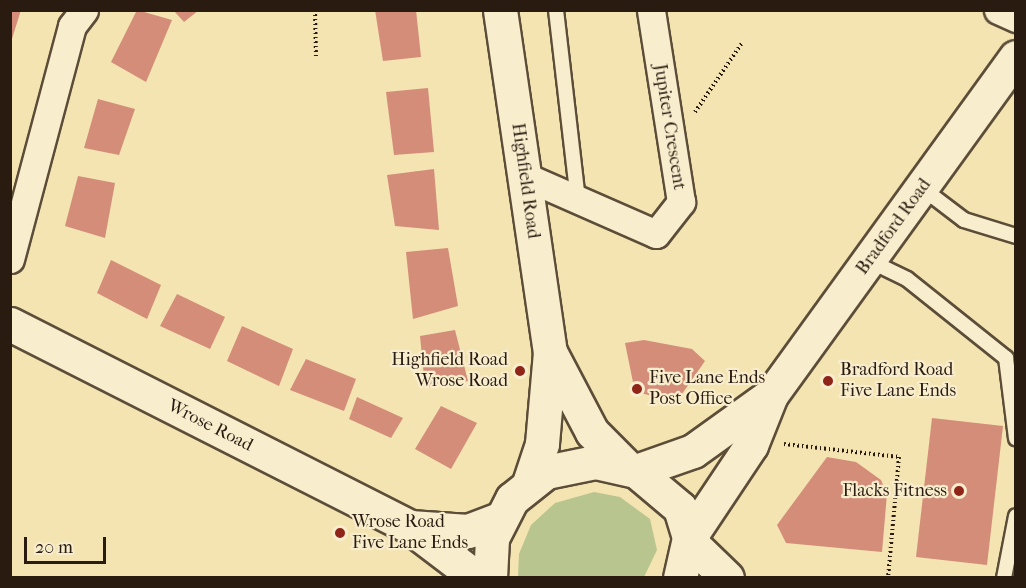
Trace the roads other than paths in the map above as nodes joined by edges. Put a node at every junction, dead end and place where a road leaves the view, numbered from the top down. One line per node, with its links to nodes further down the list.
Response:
1 (500, 10): 8 (street, Highfield Road)
2 (556, 10): 10 (lane)
3 (651, 10): 10 (street, Jupiter Crescent)
4 (998, 10): 6 (street)
5 (75, 16): 12 (street)
6 (1016, 18)
7 (1016, 57): 9 (street, Bradford Road)
8 (524, 176): 10 (street, Jupiter Crescent); 15 (street, Highfield Road)
9 (922, 189): 11 (lane); 13 (street, Bradford Road)
10 (578, 200)
11 (1016, 236)
12 (10, 259)
13 (870, 261): 16 (street, Bradford Road); 17 (lane)
14 (10, 324): 22 (street, Wrose Road)
15 (550, 352): 18 (street, Highfield Road); 19 (street, Highfield Road)
16 (771, 395): 18 (street, Bradford Road); 23 (street, Bradford Road)
17 (1016, 438)
18 (632, 469): 19 (street); 23 (street, Highfield Road)
19 (529, 483): 21 (street)
20 (1016, 516): 28 (lane)
21 (499, 519): 22 (street, Wrose Road); 25 (street)
22 (410, 527): 24 (street, Wrose Road)
23 (689, 540): 26 (street); 27 (street)
24 (477, 578)
25 (490, 578)
26 (680, 578)
27 (727, 578)
28 (1004, 578)

